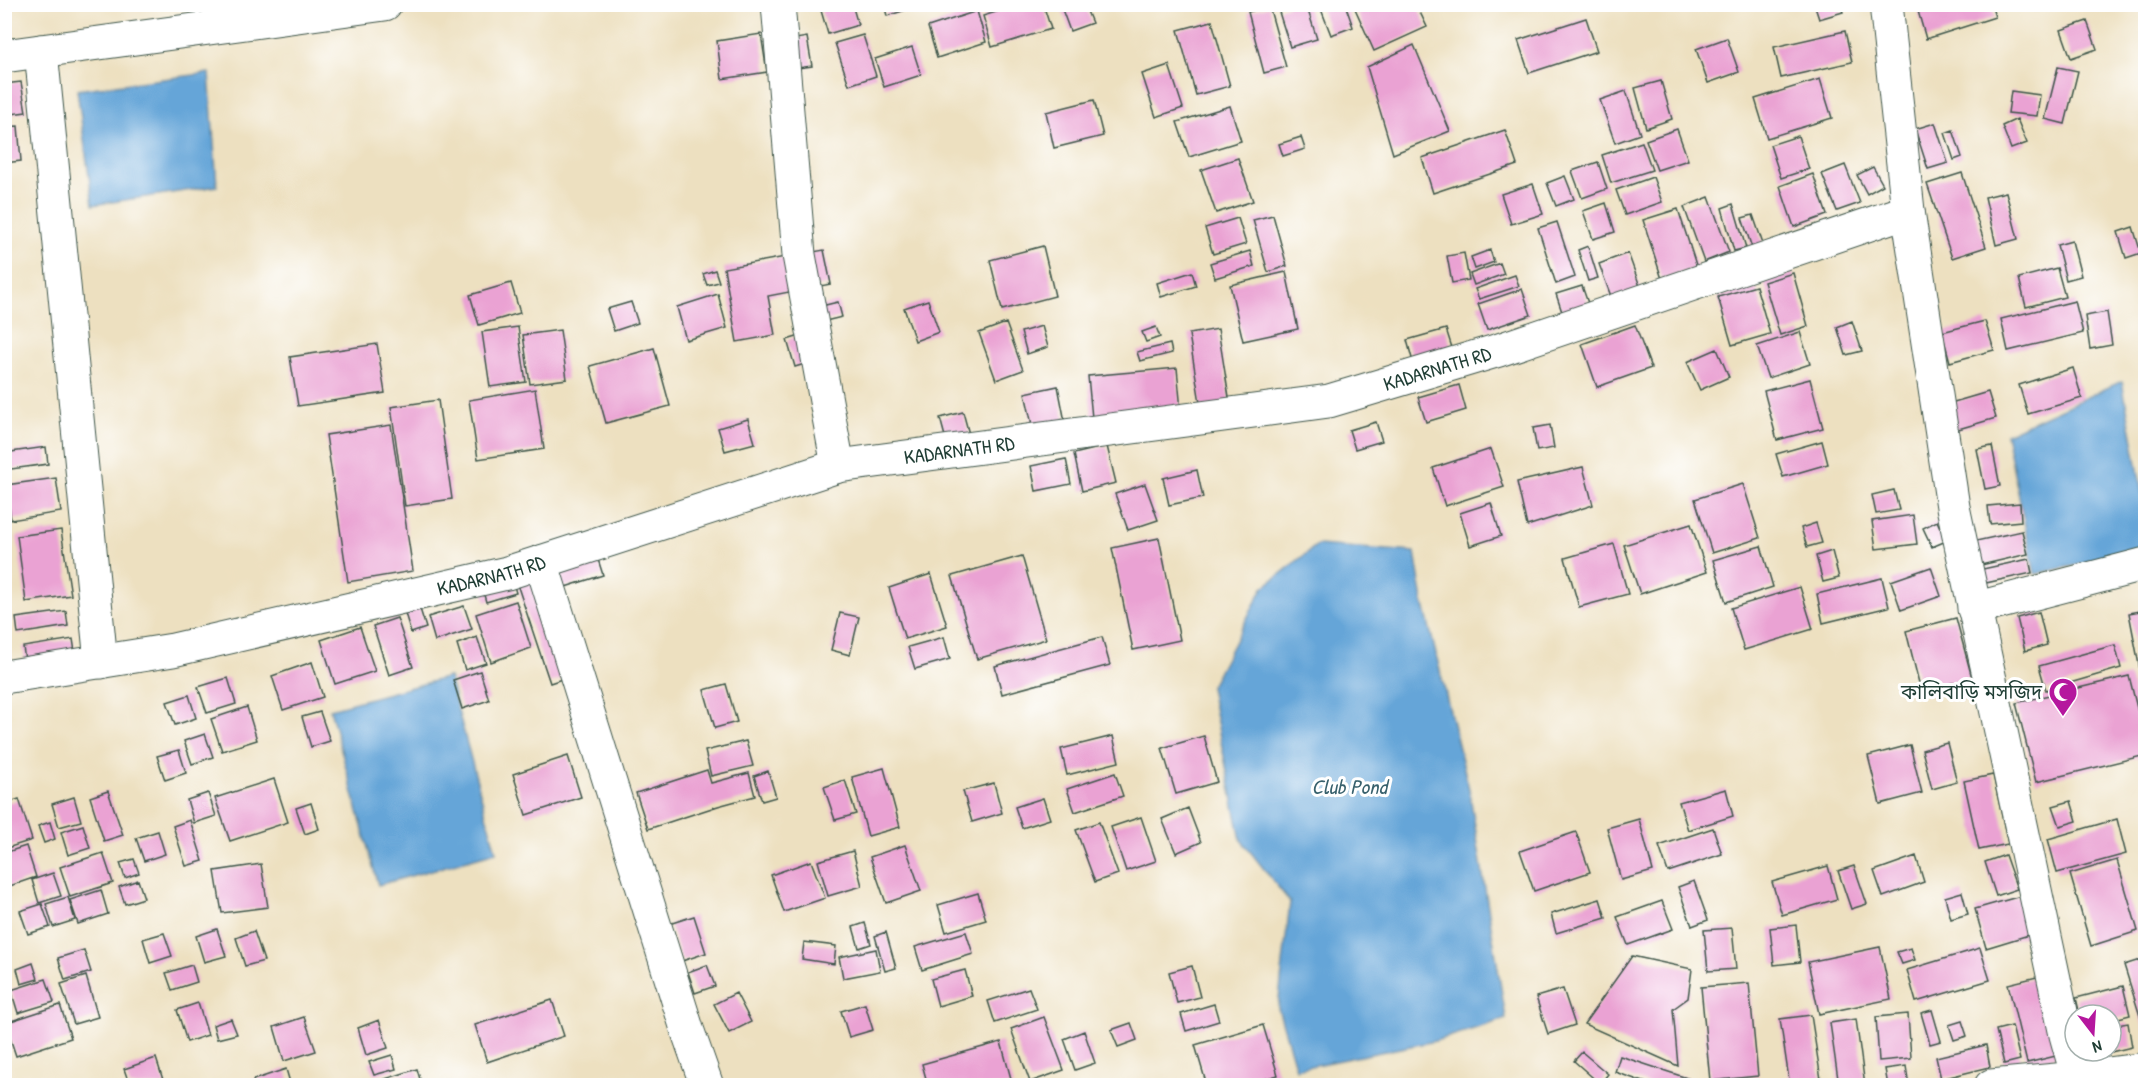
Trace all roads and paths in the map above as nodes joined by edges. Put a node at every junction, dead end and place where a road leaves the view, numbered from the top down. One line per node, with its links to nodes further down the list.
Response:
1 (385, 4): 4 (street)
2 (778, 4): 7 (street)
3 (1886, 4): 6 (street)
4 (41, 51): 5 (street); 11 (street)
5 (4, 56)
6 (1908, 210): 7 (street, KADARNATH RD); 10 (street)
7 (838, 466): 8 (street, KADARNATH RD)
8 (541, 562): 11 (street, KADARNATH RD); 15 (street)
9 (2145, 564): 10 (street)
10 (1974, 609): 14 (street)
11 (101, 662): 12 (street, KADARNATH RD)
12 (4, 677)
13 (2145, 1069): 14 (street)
14 (2078, 1077): 16 (street)
15 (707, 1086)
16 (1991, 1086)

